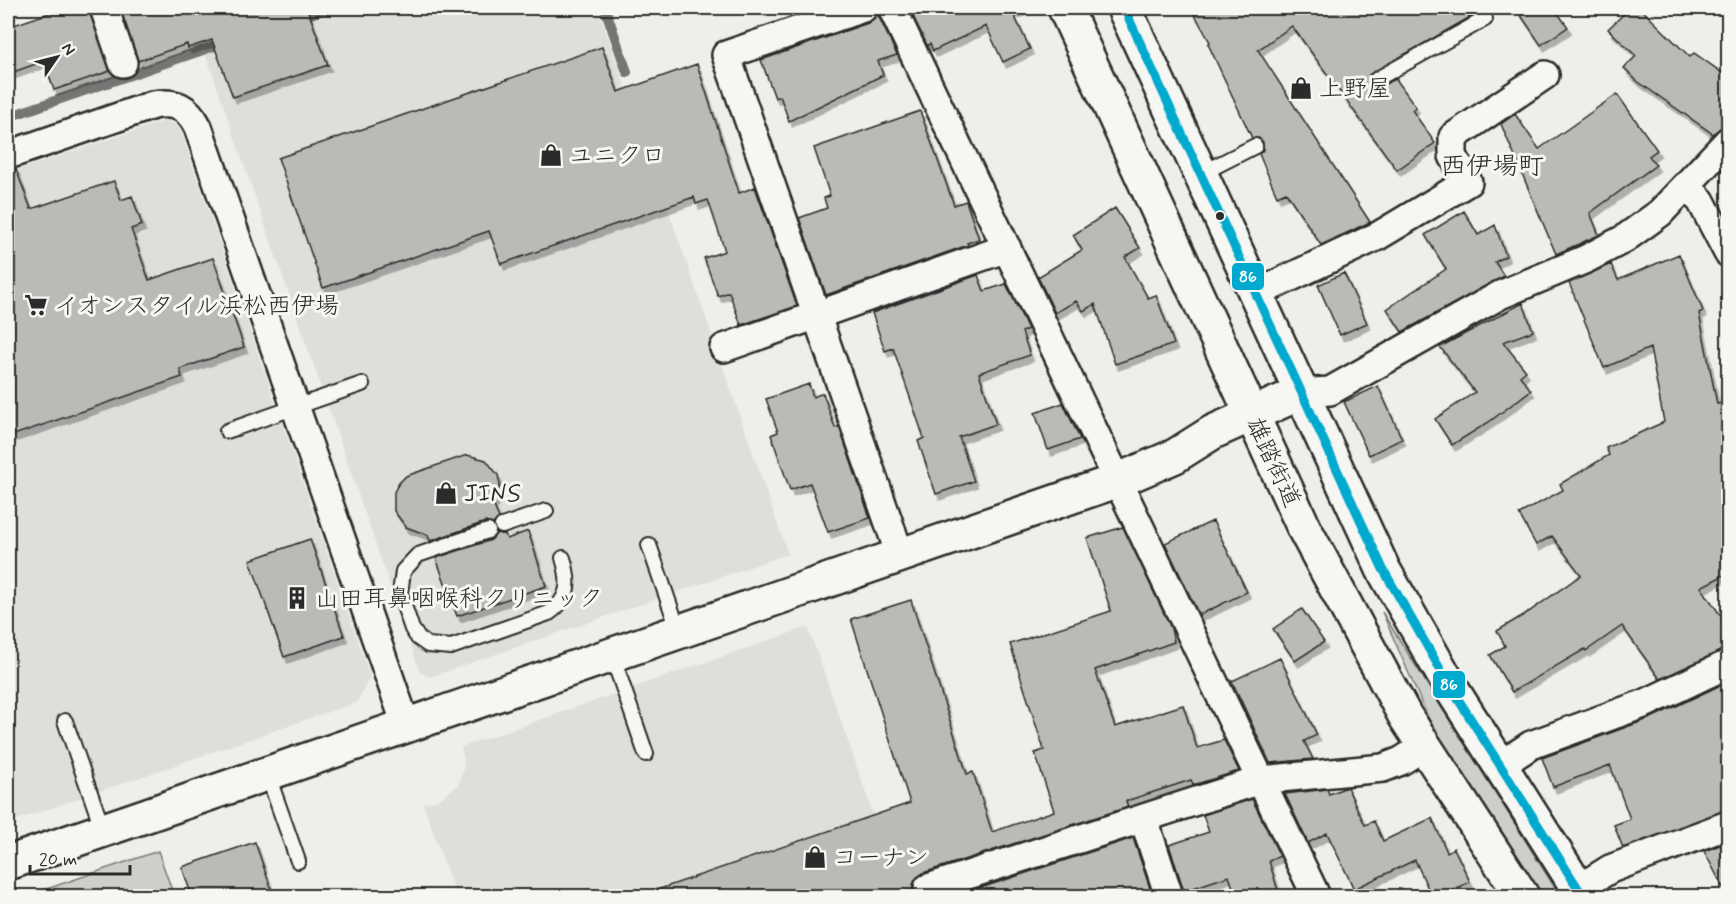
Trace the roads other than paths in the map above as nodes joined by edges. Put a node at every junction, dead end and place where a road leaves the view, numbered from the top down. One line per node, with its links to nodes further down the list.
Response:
1 (104, 8): 7 (street)
2 (863, 8): 18 (street)
3 (892, 8): 15 (street)
4 (1065, 8): 23 (main road, 雄踏街道)
5 (1124, 8): 13 (main road)
6 (1485, 19): 9 (lane)
7 (123, 63)
8 (1545, 75): 17 (street)
9 (1377, 79)
10 (1728, 141): 14 (street)
11 (1255, 146): 13 (lane)
12 (8, 154): 22 (street)
13 (1200, 174): 17 (main road)
14 (1687, 187): 16 (street); 21 (street)
15 (1007, 248): 18 (street); 25 (street)
16 (1728, 253)
17 (1255, 294): 21 (main road)
18 (817, 316): 19 (street); 30 (street)
19 (724, 348)
20 (362, 384): 22 (lane)
21 (1300, 393): 23 (main road); 39 (main road)
22 (296, 408): 24 (lane); 36 (street)
23 (1252, 414): 25 (main road); 37 (main road, 雄踏街道)
24 (227, 431)
25 (1119, 480): 30 (main road); 41 (street)
26 (546, 511): 27 (lane)
27 (502, 526)
28 (488, 531): 31 (lane)
29 (649, 545): 32 (lane)
30 (900, 555): 32 (main road)
31 (562, 558)
32 (679, 632): 33 (main road)
33 (612, 655): 36 (main road); 38 (lane)
34 (1728, 664): 39 (street)
35 (65, 721): 44 (lane)
36 (406, 725): 40 (main road)
37 (1425, 746): 41 (street); 51 (main road, 雄踏街道)
38 (646, 754)
39 (1499, 766): 47 (main road)
40 (267, 773): 44 (main road); 45 (lane)
41 (1261, 780): 42 (street); 50 (street)
42 (1144, 820): 48 (street); 49 (street)
43 (1728, 825): 47 (street)
44 (103, 830): 46 (main road)
45 (298, 861)
46 (8, 863)
47 (1581, 893)
48 (931, 897)
49 (1169, 897)
50 (1316, 897)
51 (1522, 897)

